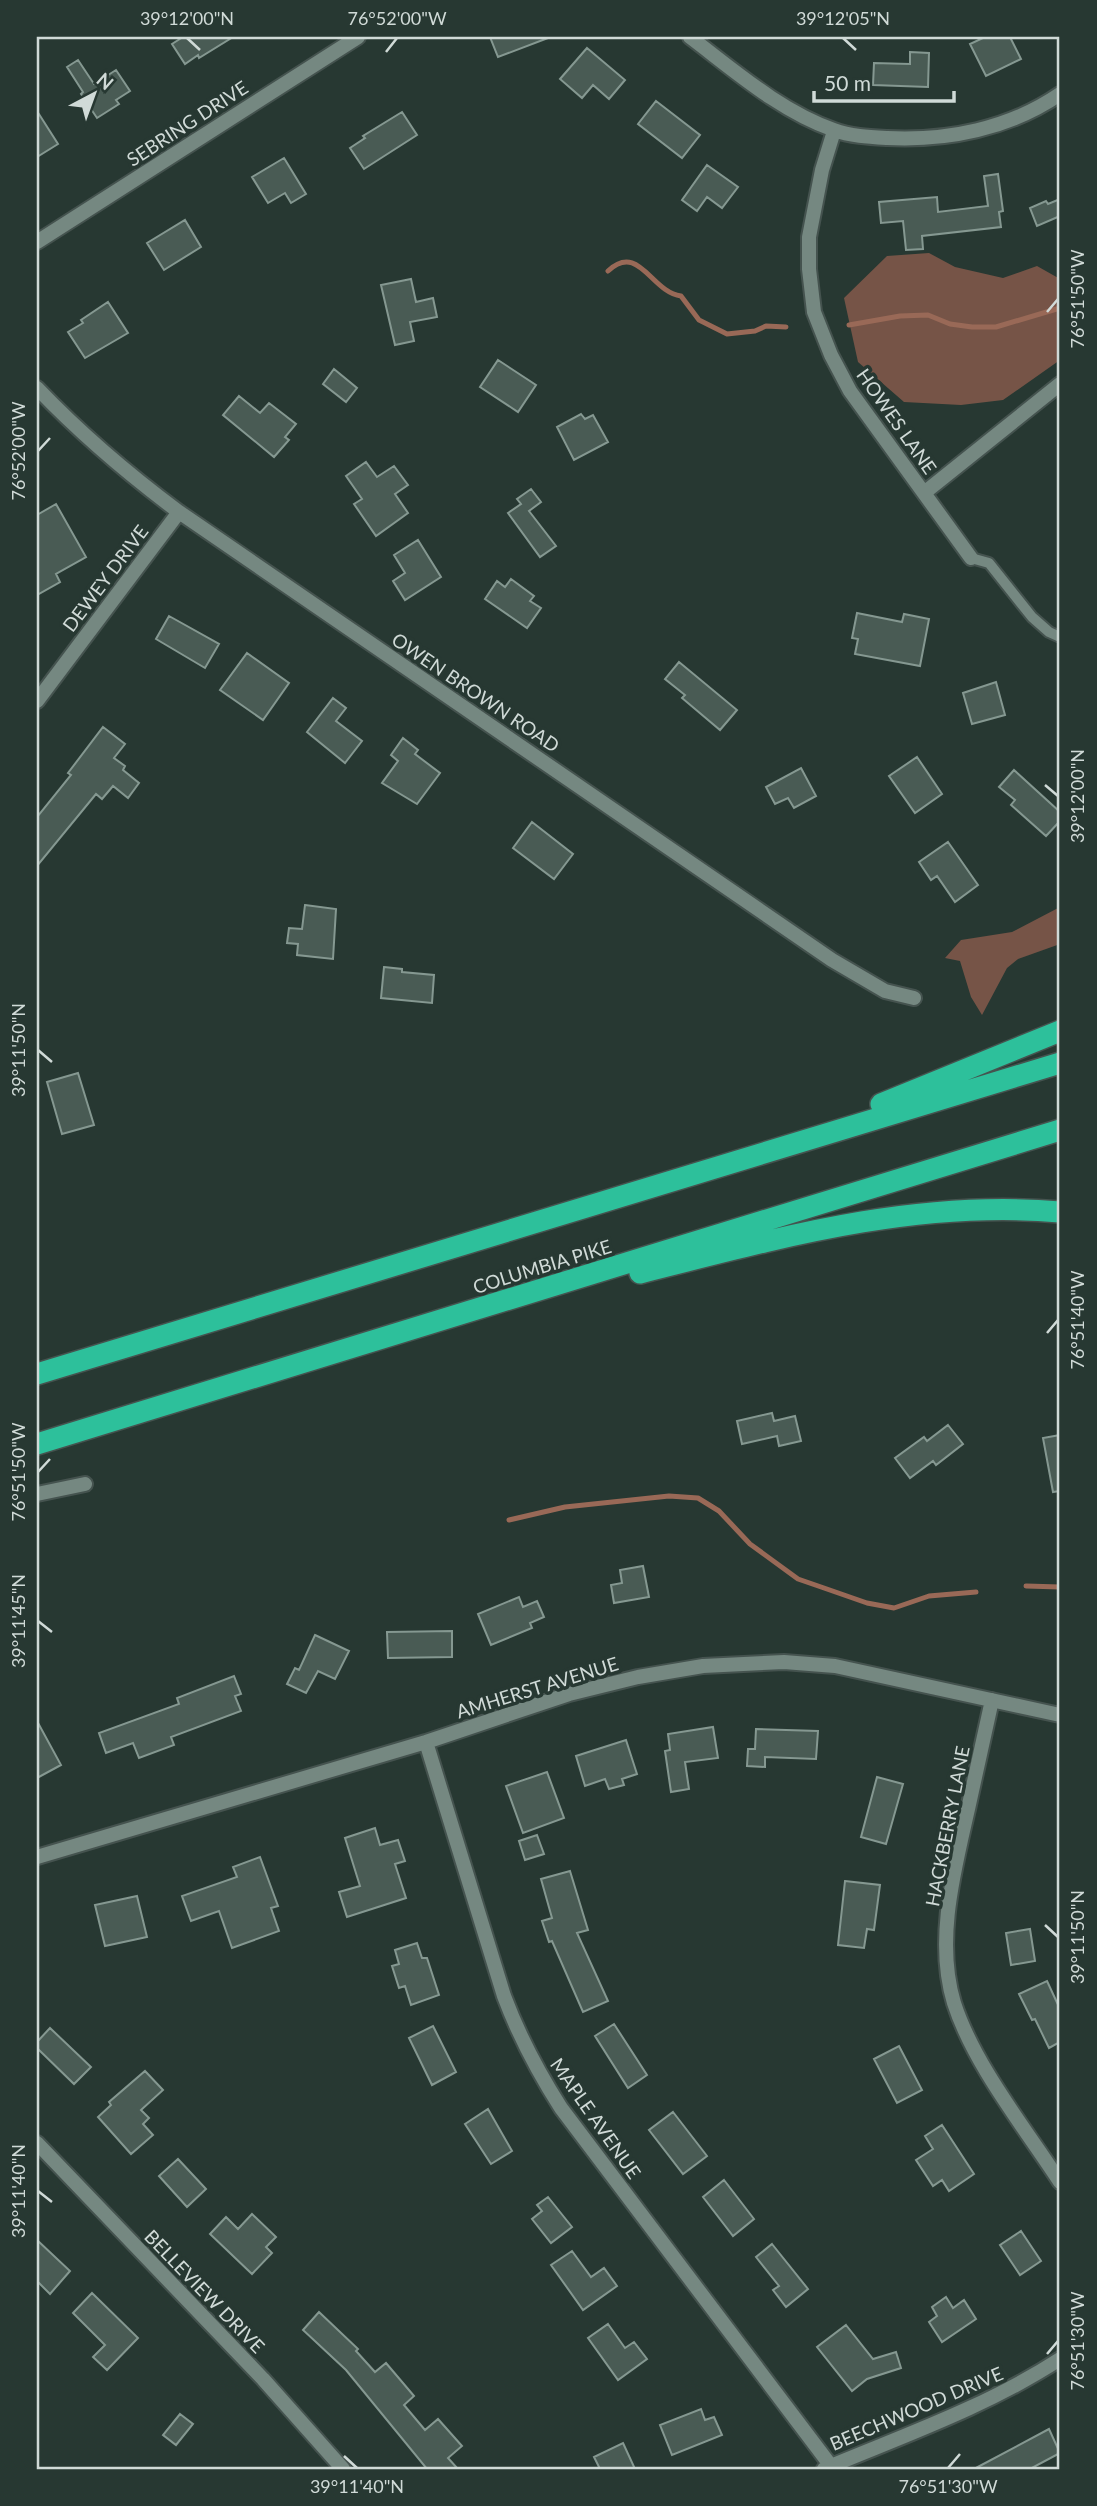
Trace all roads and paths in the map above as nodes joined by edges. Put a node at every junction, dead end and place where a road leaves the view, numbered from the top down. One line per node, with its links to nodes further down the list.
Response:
1 (358, 37): 5 (street, SEBRING DRIVE)
2 (690, 37): 4 (street)
3 (1060, 94): 4 (street)
4 (834, 131): 8 (street, HOWES LANE)
5 (37, 242)
6 (1060, 384): 8 (street)
7 (37, 388): 9 (street, OWEN BROWN ROAD)
8 (924, 493): 10 (street, HOWES LANE)
9 (179, 512): 12 (street, DEWEY DRIVE); 13 (street, OWEN BROWN ROAD)
10 (971, 558): 11 (lane)
11 (1060, 636)
12 (37, 701)
13 (914, 998)
14 (1060, 1031): 17 (highway)
15 (1060, 1062): 17 (highway)
16 (1060, 1130): 19 (highway, COLUMBIA PIKE)
17 (730, 1164): 20 (highway)
18 (1060, 1212): 19 (highway)
19 (393, 1336): 21 (highway, COLUMBIA PIKE)
20 (37, 1374)
21 (37, 1444)
22 (85, 1484): 23 (street)
23 (37, 1494)
24 (992, 1700): 25 (street, AMHERST AVENUE); 26 (street, AMHERST AVENUE); 29 (street, HACKBERRY LANE)
25 (1060, 1715)
26 (426, 1742): 27 (street, AMHERST AVENUE); 31 (street, MAPLE AVENUE)
27 (37, 1857)
28 (37, 2143): 32 (street, BELLEVIEW DRIVE)
29 (1060, 2182)
30 (1060, 2360): 31 (street, BEECHWOOD DRIVE)
31 (827, 2468)
32 (343, 2469)

